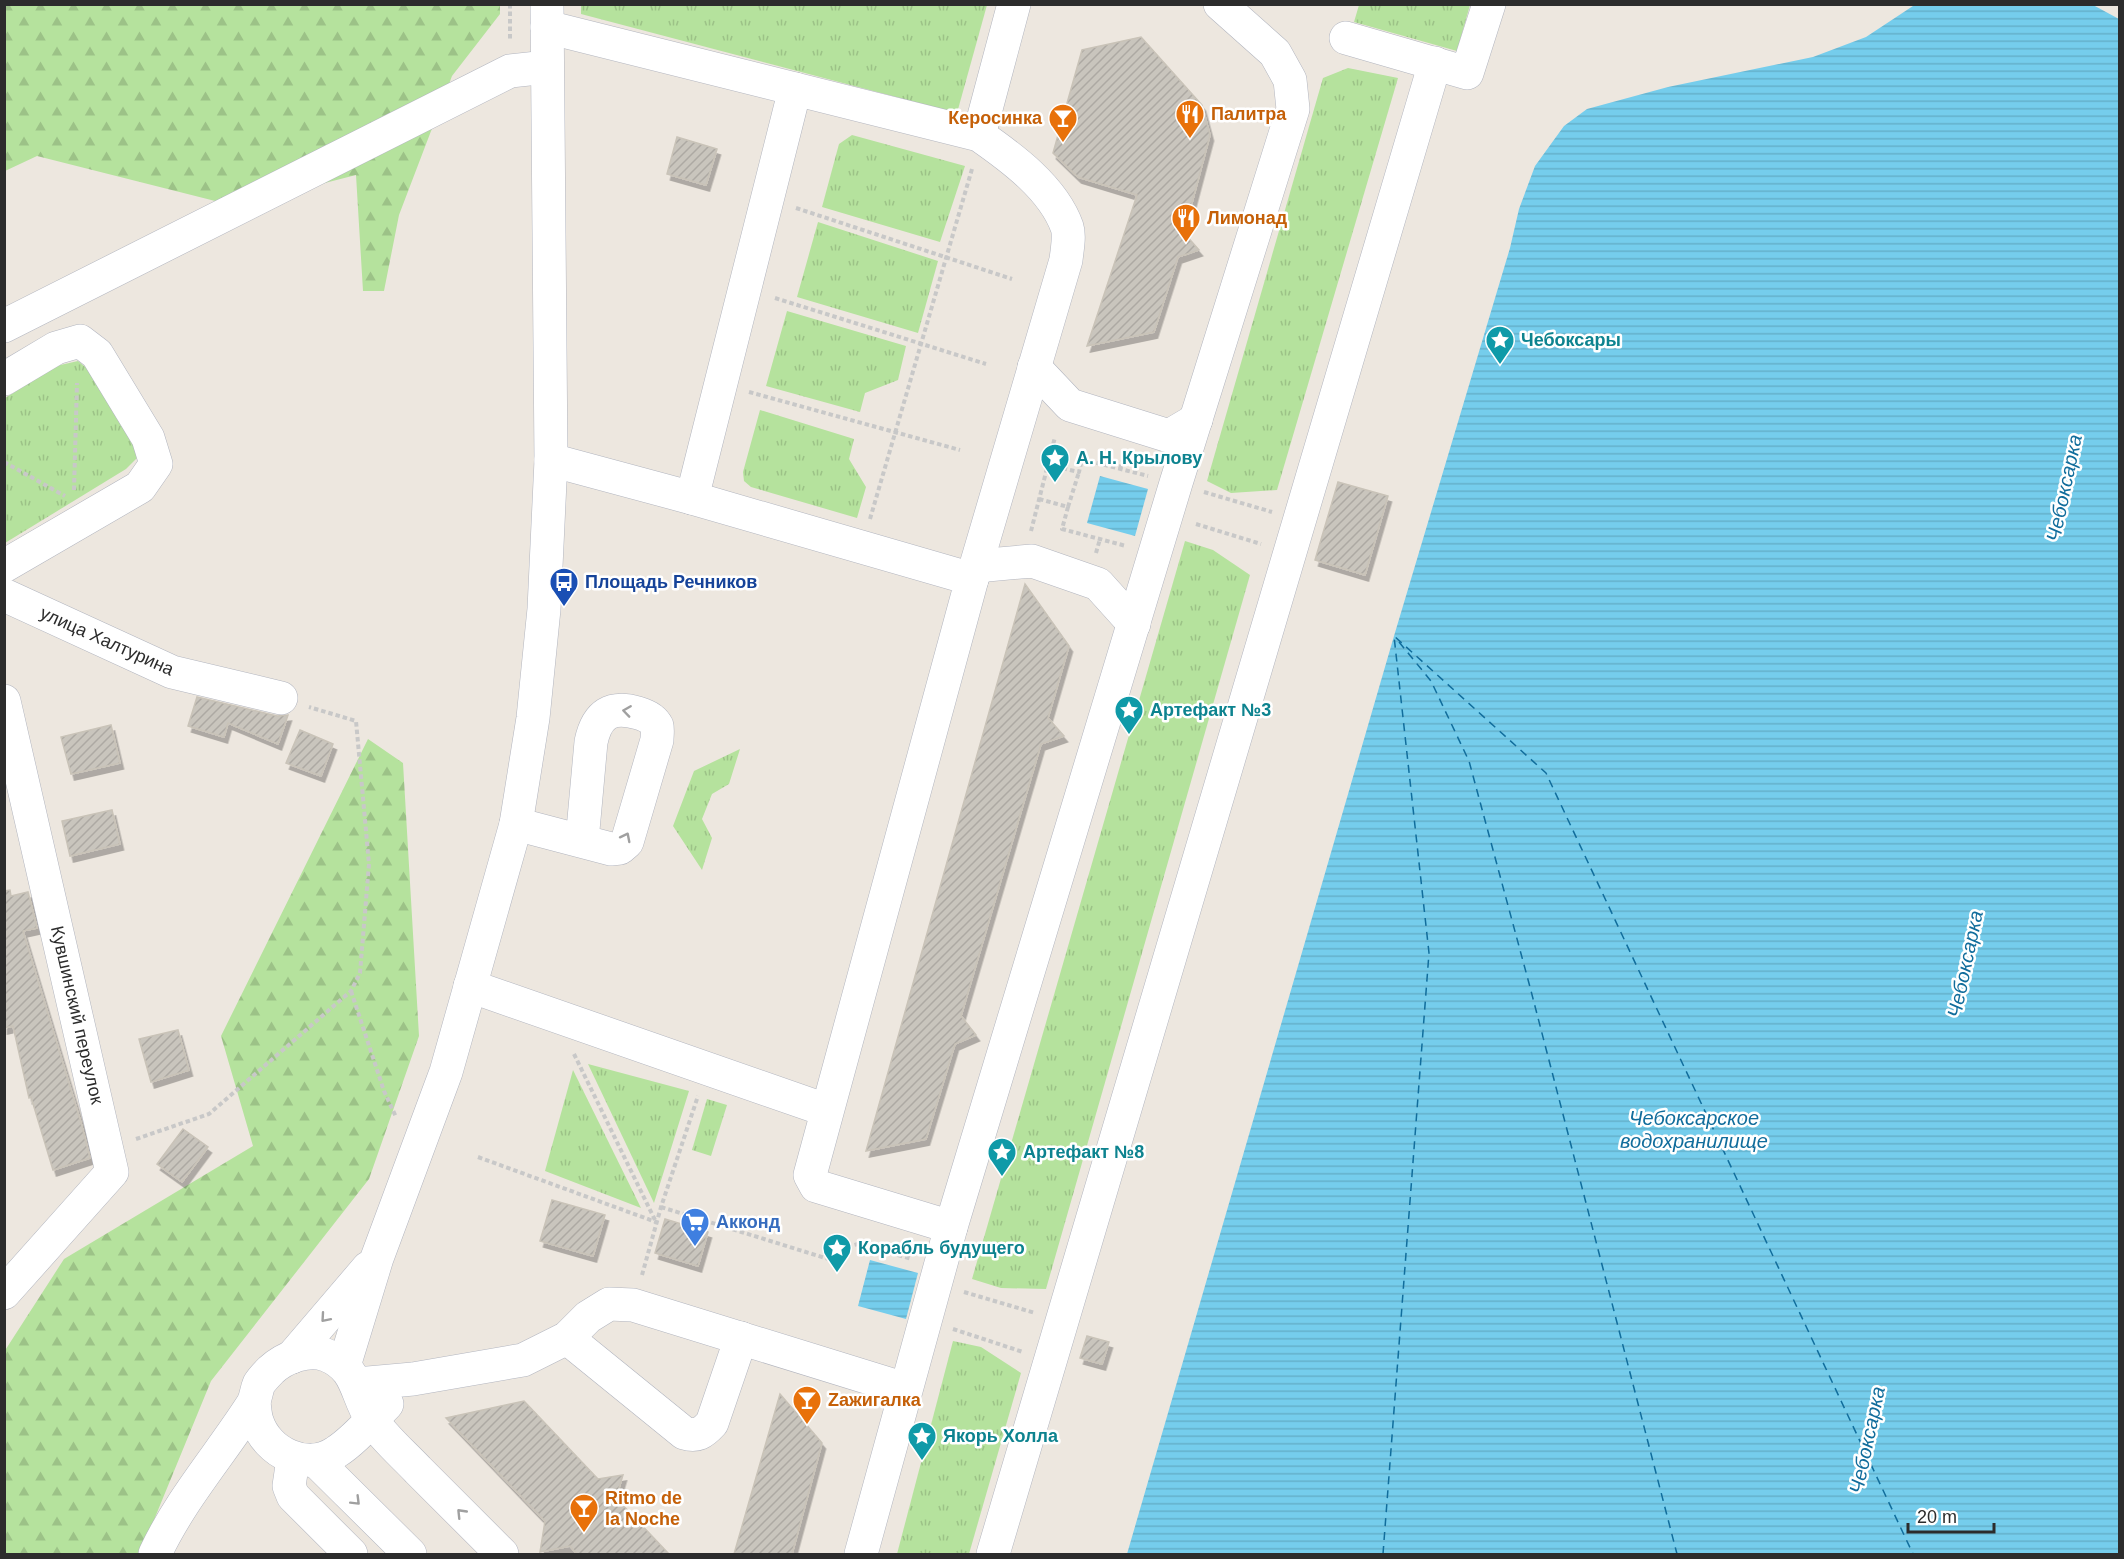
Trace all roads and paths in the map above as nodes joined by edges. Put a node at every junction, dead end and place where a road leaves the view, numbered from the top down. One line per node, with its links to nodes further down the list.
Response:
1 (1014, 4): 9 (street)
2 (1220, 4): 22 (street)
3 (1489, 4): 6 (street)
4 (547, 16): 7 (street); 8 (street)
5 (1346, 38): 6 (street)
6 (1435, 63): 35 (street)
7 (547, 67): 15 (street); 26 (street)
8 (795, 89): 9 (street); 11 (street)
9 (979, 135): 18 (street)
10 (972, 169): 12 (path)
11 (767, 199): 12 (path); 14 (street)
12 (946, 258): 13 (path); 16 (path)
13 (1012, 279)
14 (745, 288): 16 (path); 21 (street)
15 (4, 326)
16 (922, 344): 17 (path); 23 (path)
17 (986, 364)
18 (1034, 367): 22 (street); 41 (street)
19 (77, 373): 27 (path)
20 (4, 379): 40 (street)
21 (721, 384): 23 (path); 31 (street)
22 (1196, 420): 30 (street)
23 (895, 432): 25 (path); 37 (path)
24 (1054, 437): 28 (path)
25 (960, 450)
26 (551, 460): 31 (street); 46 (street)
27 (4, 462)
28 (1048, 465): 29 (path); 32 (path)
29 (1079, 472): 30 (path); 33 (path)
30 (1186, 486): 35 (path); 39 (street)
31 (692, 498): 37 (street)
32 (1039, 499): 33 (path); 36 (path)
33 (1068, 507): 39 (path)
34 (1186, 521): 38 (path)
35 (1300, 521): 38 (street)
36 (1031, 533)
37 (862, 547): 41 (street)
38 (1290, 553): 64 (street)
39 (1155, 554): 43 (street)
40 (4, 566)
41 (974, 572): 43 (street); 53 (street)
42 (4, 595): 44 (street, улица Халтурина)
43 (1134, 624): 58 (street)
44 (281, 698): 49 (path)
45 (4, 701): 54 (street, Кувшинский переулок)
46 (516, 824): 47 (street); 48 (street)
47 (582, 841)
48 (470, 986): 50 (street); 59 (street)
49 (351, 991): 52 (path); 54 (path)
50 (573, 1022): 51 (street); 57 (path)
51 (707, 1069): 53 (street); 56 (path)
52 (384, 1091)
53 (826, 1110): 58 (street)
54 (107, 1149): 61 (street, Кувшинский переулок)
55 (478, 1157): 57 (path)
56 (661, 1207): 57 (path); 60 (path)
57 (656, 1223): 63 (path)
58 (951, 1227): 60 (street)
59 (377, 1258): 68 (street, one-way to 68); 71 (street)
60 (940, 1266): 70 (street)
61 (4, 1293)
62 (969, 1293): 64 (path)
63 (633, 1305): 66 (street); 67 (street)
64 (1063, 1321): 69 (street)
65 (958, 1331): 69 (path)
66 (567, 1338): 67 (street); 71 (street)
67 (741, 1338): 70 (street)
68 (292, 1357): 71 (street); 72 (street)
69 (1051, 1361): 80 (street)
70 (905, 1389): 79 (street)
71 (357, 1401): 73 (street); 78 (street, one-way to 71)
72 (254, 1403): 73 (street); 74 (street)
73 (295, 1456): 74 (street); 76 (street); 77 (street, one-way to 77)
74 (199, 1479): 75 (street)
75 (155, 1554)
76 (351, 1554)
77 (410, 1554)
78 (502, 1554)
79 (861, 1554)
80 (993, 1554)

